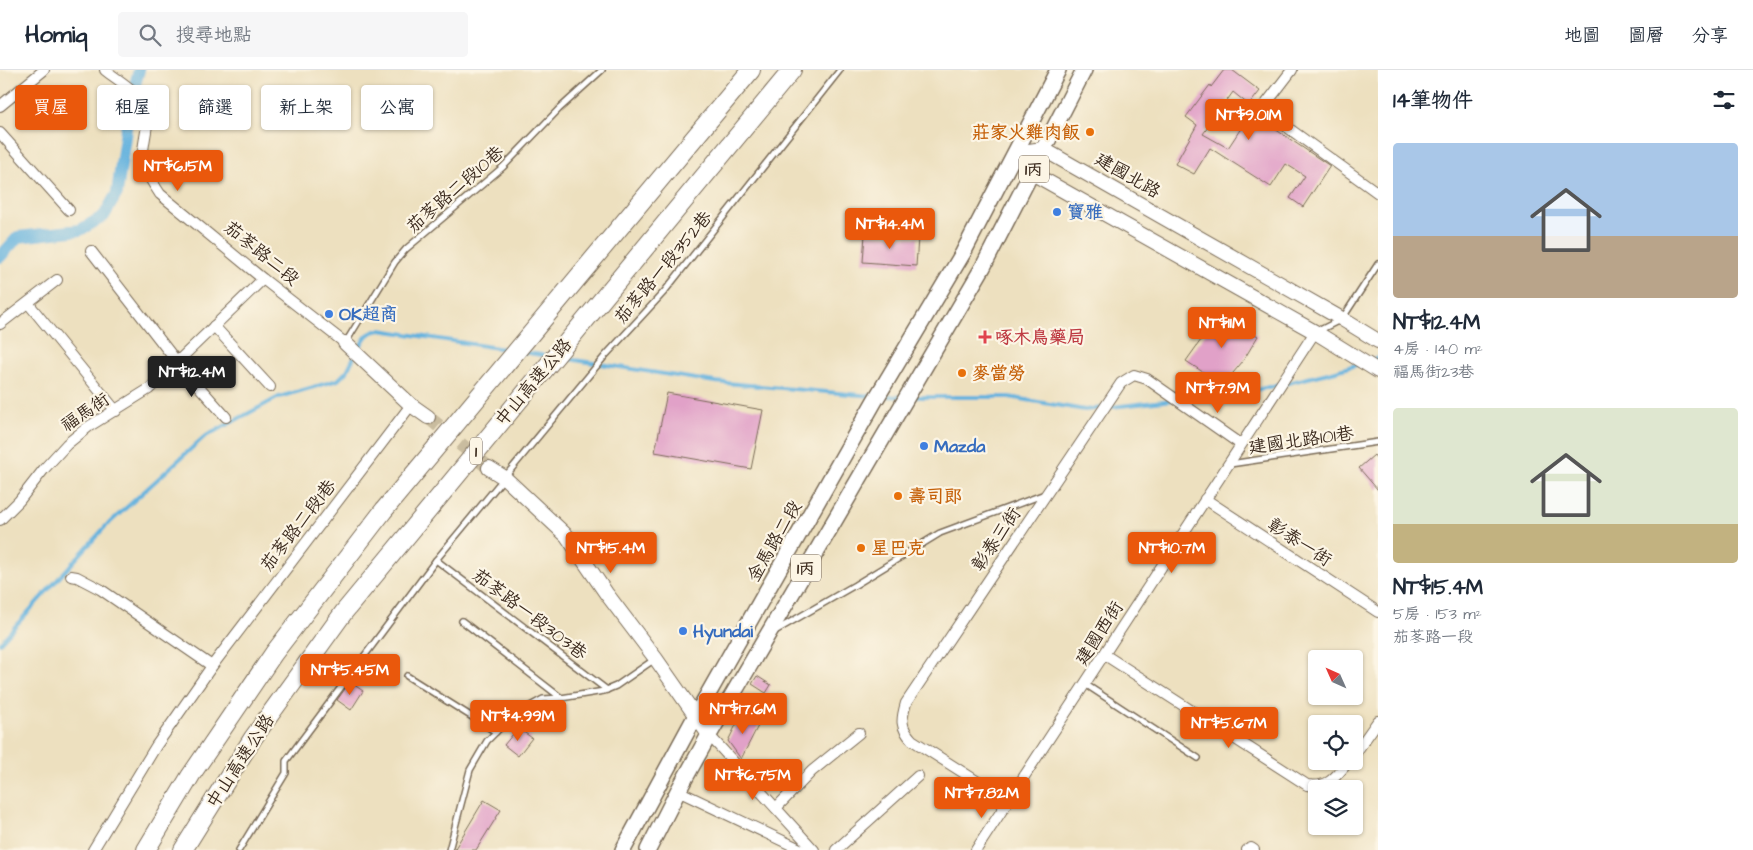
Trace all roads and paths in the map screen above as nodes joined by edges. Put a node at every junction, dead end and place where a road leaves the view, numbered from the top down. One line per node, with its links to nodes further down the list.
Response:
1 (44, 70): 10 (street)
2 (602, 70): 27 (lane, 茄苳路二段10巷)
3 (751, 70): 68 (highway, 中山高速公路 / 1)
4 (792, 70): 69 (highway, 中山高速公路 / 1)
5 (840, 70): 39 (lane, 茄苳路一段352巷)
6 (1058, 70): 13 (main road, 1丙)
7 (1084, 70): 12 (main road, 1丙)
8 (107, 71): 19 (street, 茄苳路二段)
9 (1290, 71): 15 (street)
10 (0, 106)
11 (0, 133): 16 (street)
12 (1043, 149): 13 (street); 14 (main road, 1丙); 22 (street, 建國北路)
13 (1015, 152): 14 (street); 55 (main road, 金馬路二段 / 1丙)
14 (1032, 173): 25 (street); 47 (main road, 1丙)
15 (1378, 193)
16 (69, 210)
17 (91, 251): 28 (street)
18 (1378, 264): 22 (lane)
19 (263, 279): 24 (street, 福馬街); 27 (street, 茄苳路二段)
20 (57, 280): 21 (street)
21 (28, 303): 23 (street); 32 (street)
22 (1342, 319): 25 (lane); 26 (street, 建國北路)
23 (0, 324)
24 (214, 326): 28 (street, 福馬街); 30 (street)
25 (1315, 332): 29 (street); 36 (street, 建國西街)
26 (1378, 341)
27 (353, 350): 31 (street, 茄苳路二段)
28 (177, 362): 32 (street, 福馬街); 33 (street)
29 (1378, 371)
30 (270, 387)
31 (411, 405): 34 (street, 茄苳路二段); 50 (street, 茄苳路二段1巷)
32 (116, 411): 42 (street, 福馬街)
33 (226, 417)
34 (428, 417)
35 (1378, 442): 37 (lane, 建國北路101巷)
36 (1240, 444): 37 (street, 建國西街); 40 (street, 彰泰三街)
37 (1227, 465): 41 (street, 建國西街)
38 (489, 468): 39 (street)
39 (505, 478): 43 (lane, 茄苳路一段352巷); 49 (street)
40 (1046, 493): 47 (lane); 65 (street, 彰泰三街)
41 (1205, 499): 45 (street, 彰泰一街); 48 (street, 建國西街)
42 (0, 520)
43 (436, 560): 53 (lane, 茄苳路一段303巷); 70 (lane, 茄苳路一段352巷)
44 (71, 576): 50 (street)
45 (1378, 612)
46 (462, 621): 54 (lane)
47 (766, 636): 59 (main road, 1丙)
48 (1105, 654): 52 (street, 建國西街); 62 (street)
49 (656, 659): 53 (lane); 55 (street)
50 (212, 666): 67 (street, 茄苳路二段1巷)
51 (407, 676): 57 (lane)
52 (1085, 684): 61 (lane); 65 (street, 建國西街)
53 (607, 690): 54 (lane)
54 (561, 698): 57 (lane)
55 (696, 717): 59 (street); 72 (main road, 金馬路二段 / 1丙)
56 (1378, 721): 60 (street)
57 (496, 732): 71 (lane)
58 (858, 733): 66 (street)
59 (709, 735): 64 (main road, 1丙); 66 (street)
60 (1363, 742)
61 (1198, 758)
62 (1341, 770)
63 (918, 776): 76 (street)
64 (678, 791): 73 (main road, 1丙); 74 (street)
65 (1008, 801): 77 (street, 建國西街)
66 (776, 808): 75 (street)
67 (93, 850)
68 (146, 850)
69 (183, 850)
70 (239, 850)
71 (449, 850)
72 (623, 850)
73 (648, 850)
74 (802, 850)
75 (814, 850)
76 (836, 850)
77 (976, 850)
78 (1247, 850): 79 (street)
79 (1254, 850)

